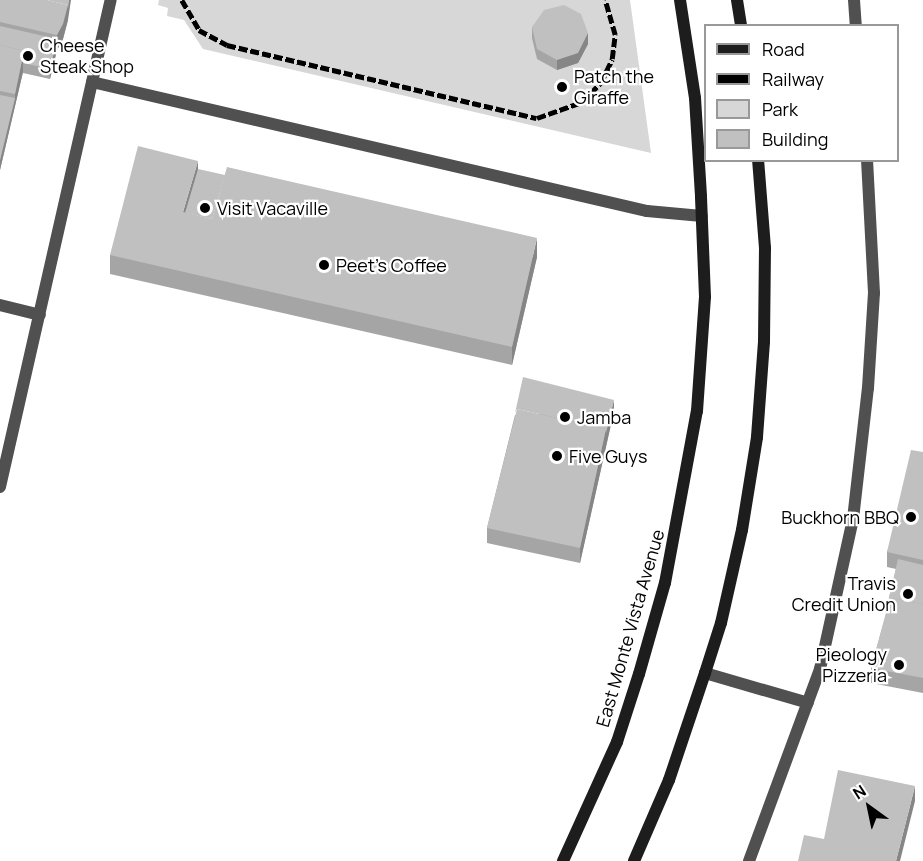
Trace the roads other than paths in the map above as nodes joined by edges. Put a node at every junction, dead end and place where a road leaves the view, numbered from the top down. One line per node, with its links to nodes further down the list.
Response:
1 (111, 0): 7 (lane)
2 (680, 0): 10 (main road, East Monte Vista Avenue)
3 (737, 0): 5 (main road)
4 (854, 0): 6 (lane)
5 (741, 24)
6 (856, 24)
7 (92, 82): 10 (lane); 12 (lane)
8 (758, 162): 14 (main road)
9 (867, 162): 15 (lane)
10 (702, 216): 16 (main road, East Monte Vista Avenue)
11 (0, 305): 12 (lane)
12 (40, 315): 13 (lane)
13 (0, 487)
14 (705, 673): 15 (lane); 17 (main road)
15 (808, 703): 18 (lane)
16 (563, 861)
17 (634, 861)
18 (749, 861)

